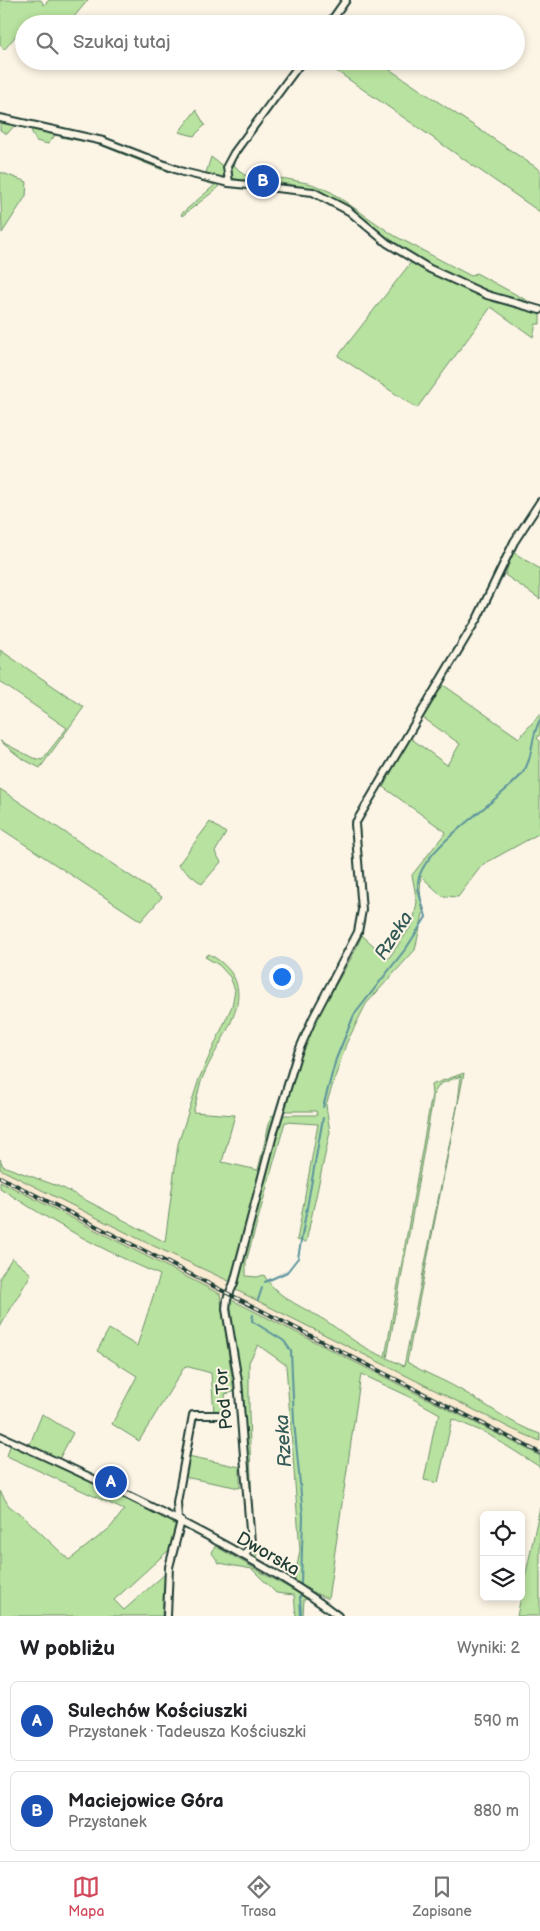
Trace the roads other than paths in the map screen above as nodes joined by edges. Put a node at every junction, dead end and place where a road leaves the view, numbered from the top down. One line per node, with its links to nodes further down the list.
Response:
1 (346, 0): 2 (street)
2 (335, 15)
3 (295, 70): 5 (street)
4 (0, 118): 5 (street)
5 (229, 183): 6 (street)
6 (540, 310)
7 (540, 502): 11 (street, Pod Tor)
8 (218, 1415): 10 (street)
9 (0, 1436): 10 (street, Dworska)
10 (179, 1521): 11 (street, Dworska); 12 (street)
11 (245, 1556): 13 (street, Dworska)
12 (166, 1616)
13 (338, 1616)

